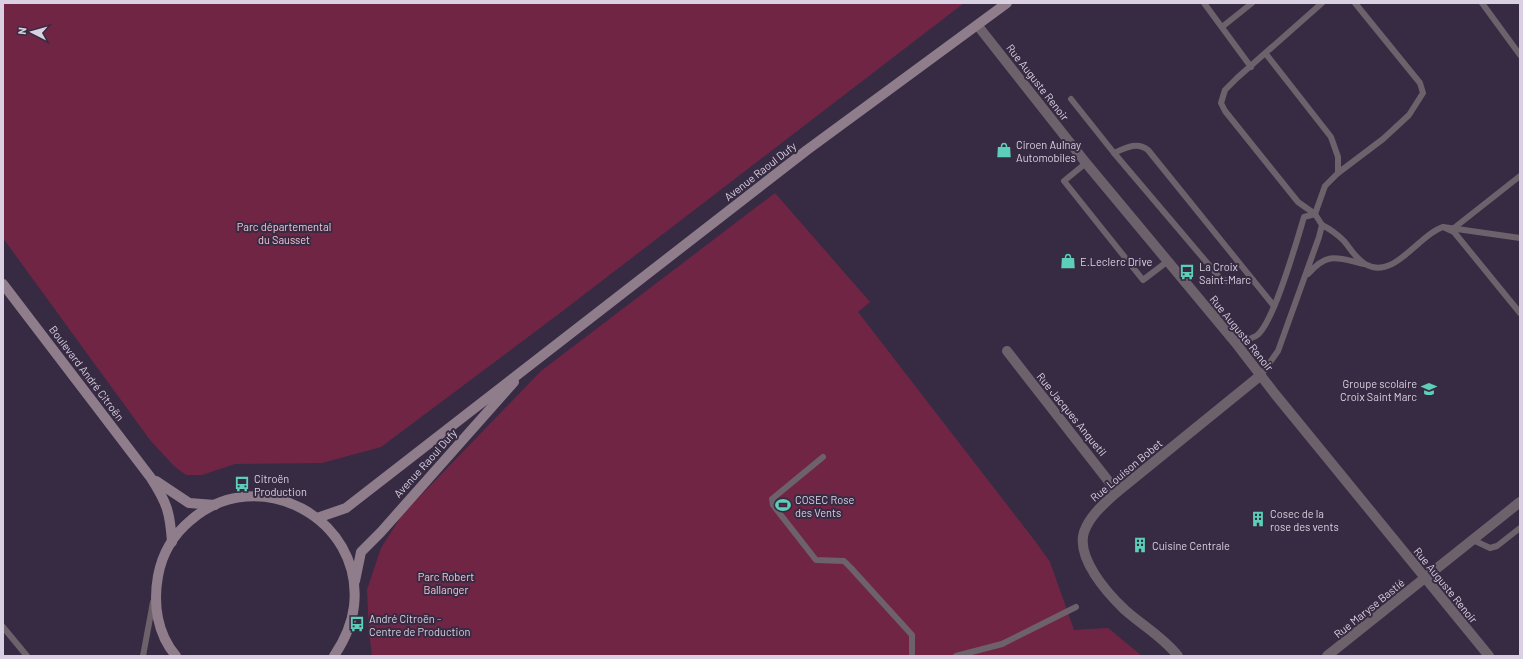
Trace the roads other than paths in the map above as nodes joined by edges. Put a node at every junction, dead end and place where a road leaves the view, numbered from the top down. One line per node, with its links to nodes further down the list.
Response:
1 (1007, 3): 7 (main road, Avenue Raoul Dufy)
2 (1204, 3): 8 (lane)
3 (1252, 3): 8 (lane)
4 (1321, 3): 9 (lane)
5 (1355, 3): 15 (lane)
6 (1482, 3): 10 (lane)
7 (978, 26): 14 (street, Rue Auguste Renoir); 32 (main road, Avenue Raoul Dufy)
8 (1222, 27): 11 (lane)
9 (1266, 54): 11 (lane); 15 (lane)
10 (1520, 55)
11 (1251, 66): 17 (lane)
12 (1071, 99): 13 (lane)
13 (1114, 153): 25 (lane); 25 (lane)
14 (1086, 163): 22 (street, Rue Auguste Renoir); 22 (lane)
15 (1338, 173): 17 (lane)
16 (1520, 176): 20 (lane)
17 (1315, 214): 18 (lane); 27 (lane)
18 (1322, 225): 23 (lane); 24 (lane)
19 (1443, 226): 20 (lane); 23 (lane); 28 (lane)
20 (1454, 228): 21 (lane)
21 (1520, 238)
22 (1168, 261): 30 (street, Rue Auguste Renoir)
23 (1365, 264): 24 (lane)
24 (1304, 278): 33 (lane)
25 (1253, 280): 27 (lane)
26 (3, 284): 35 (main road, Boulevard André Citroën)
27 (1274, 306): 30 (lane)
28 (1517, 307): 29 (lane)
29 (1520, 313)
30 (1232, 338): 33 (street, Rue Auguste Renoir)
31 (1007, 351): 36 (street, Rue Jacques Anquetil)
32 (531, 363): 39 (main road, Avenue Raoul Dufy); 44 (main road, Avenue Raoul Dufy)
33 (1261, 375): 36 (street, Rue Louison Bobet); 43 (street, Rue Auguste Renoir)
34 (823, 457): 52 (lane)
35 (151, 478): 38 (main road, Boulevard André Citroën); 42 (main road, Boulevard André Citroën)
36 (1117, 492): 54 (street, Rue Louison Bobet)
37 (1520, 502): 41 (street, Rue Maryse Bastié)
38 (215, 505): 39 (main road); 42 (main road)
39 (318, 518): 44 (main road)
40 (1520, 528): 41 (lane)
41 (1473, 540): 43 (street, Rue Maryse Bastié)
42 (172, 542): 45 (main road)
43 (1426, 578): 55 (street, Rue Maryse Bastié); 56 (street, Rue Auguste Renoir)
44 (354, 587): 51 (main road)
45 (156, 591): 49 (lane); 50 (main road)
46 (1076, 607): 53 (lane)
47 (3, 627): 48 (lane)
48 (27, 656)
49 (143, 656)
50 (176, 656)
51 (334, 656)
52 (912, 656)
53 (956, 656)
54 (1178, 656)
55 (1327, 656)
56 (1489, 656)

